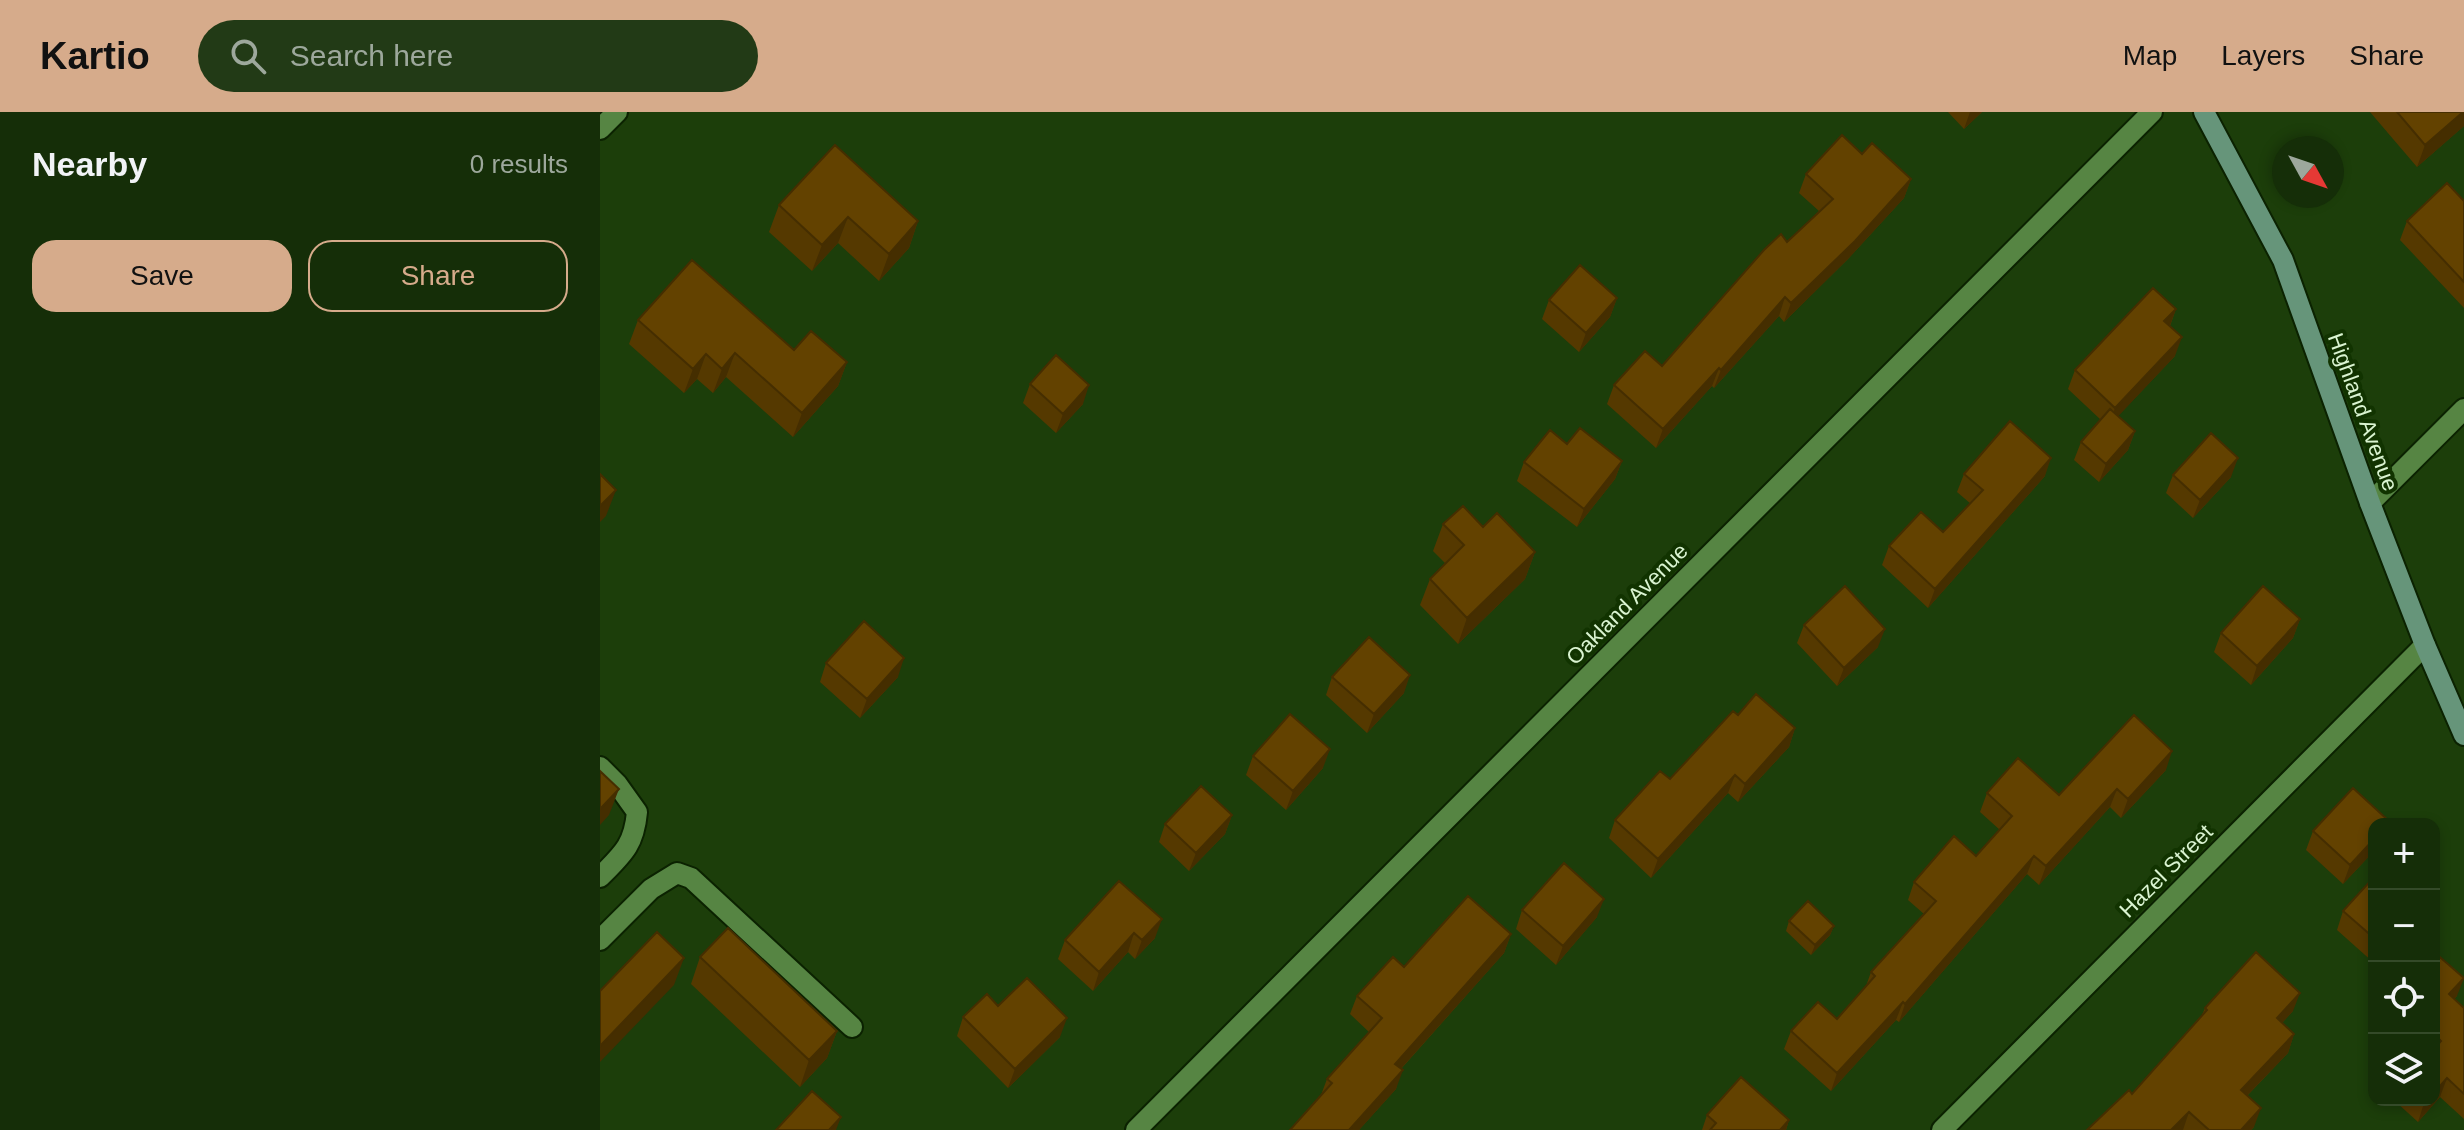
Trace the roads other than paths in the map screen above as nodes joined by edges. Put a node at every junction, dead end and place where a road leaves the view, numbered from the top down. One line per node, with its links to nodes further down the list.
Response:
1 (2152, 112): 11 (street, Oakland Avenue)
2 (2204, 112): 4 (main road, Highland Avenue)
3 (2464, 409): 4 (street)
4 (2370, 503): 5 (main road, Highland Avenue)
5 (2425, 645): 6 (main road, Highland Avenue); 12 (street, Hazel Street)
6 (2464, 735)
7 (600, 767): 8 (street)
8 (600, 877)
9 (600, 940): 10 (street)
10 (852, 1027)
11 (1136, 1130)
12 (1942, 1130)

